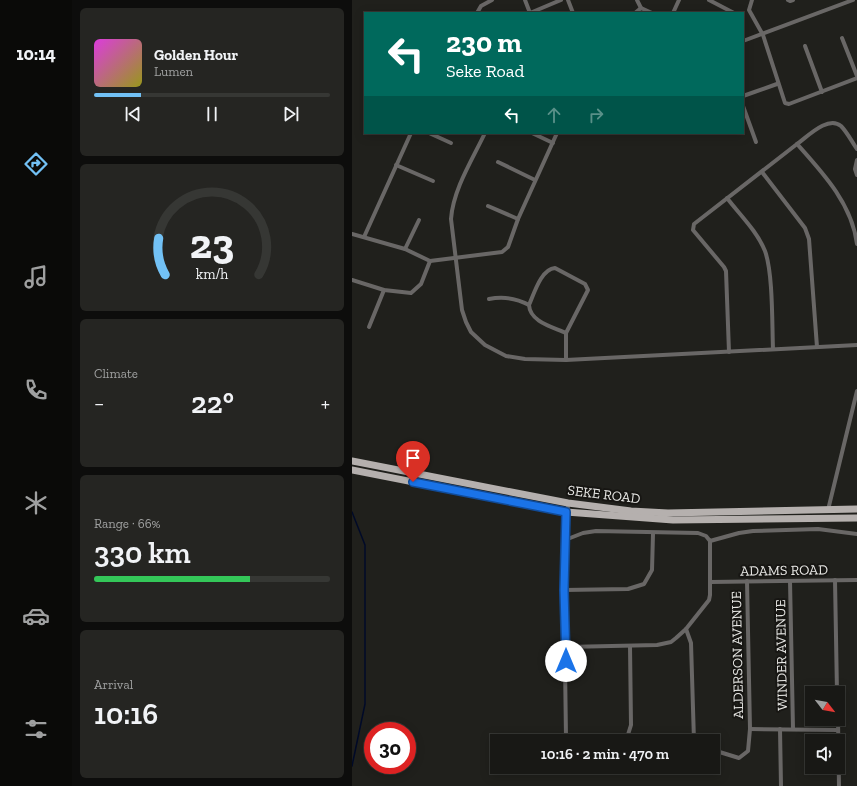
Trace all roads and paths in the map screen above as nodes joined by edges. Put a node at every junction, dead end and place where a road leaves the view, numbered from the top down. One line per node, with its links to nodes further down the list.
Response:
1 (492, 0): 14 (street)
2 (525, 0): 15 (street)
3 (561, 0): 16 (street)
4 (568, 0): 17 (street)
5 (637, 0): 12 (street)
6 (679, 0): 20 (street)
7 (709, 0): 21 (street)
8 (752, 0): 13 (street)
9 (788, 0): 10 (street)
10 (793, 0)
11 (853, 0): 23 (street)
12 (641, 8): 18 (street); 19 (street)
13 (748, 10): 22 (street); 23 (street)
14 (478, 12)
15 (530, 12)
16 (532, 12)
17 (573, 12)
18 (636, 12)
19 (650, 12)
20 (673, 12)
21 (732, 12)
22 (744, 12)
23 (762, 35): 25 (street); 28 (street)
24 (842, 38): 27 (street)
25 (744, 42)
26 (805, 46): 29 (street)
27 (857, 77): 29 (street)
28 (777, 84): 29 (street); 30 (street)
29 (822, 92)
30 (744, 96)
31 (744, 109): 37 (street)
32 (411, 134): 44 (street)
33 (431, 134): 38 (street)
34 (485, 134): 57 (street)
35 (534, 134): 39 (street)
36 (556, 134): 39 (street)
37 (756, 142)
38 (451, 143)
39 (552, 143): 47 (street)
40 (797, 144): 41 (street); 45 (street); 55 (street)
41 (857, 149)
42 (857, 160): 46 (street)
43 (498, 162): 47 (street)
44 (396, 165): 48 (street); 54 (street)
45 (762, 172): 49 (street); 66 (street)
46 (857, 175)
47 (535, 180): 51 (street)
48 (433, 182)
49 (727, 198): 67 (street); 68 (street)
50 (488, 206): 51 (street)
51 (518, 219): 57 (street)
52 (419, 220): 56 (street)
53 (352, 234): 54 (street)
54 (364, 237): 56 (street)
55 (857, 244)
56 (405, 249): 58 (street)
57 (455, 258): 58 (street); 69 (street)
58 (430, 261): 60 (street)
59 (352, 280): 60 (street)
60 (384, 290): 63 (street)
61 (489, 299): 62 (street)
62 (529, 305): 64 (street); 64 (street)
63 (369, 328)
64 (566, 333): 69 (street)
65 (857, 345): 66 (street)
66 (817, 347): 67 (street)
67 (774, 349): 68 (street)
68 (729, 352): 69 (street)
69 (566, 360)
70 (857, 392): 75 (street)
71 (352, 461): 73 (main road, SEKE ROAD)
72 (352, 470): 76 (main road, SEKE ROAD)
73 (568, 503): 75 (main road, SEKE ROAD); 76 (street)
74 (857, 509): 75 (main road, SEKE ROAD)
75 (828, 510)
76 (566, 512): 77 (main road, SEKE ROAD); 80 (street)
77 (857, 518)
78 (653, 534): 80 (street); 81 (street); 87 (street)
79 (857, 534): 81 (street)
80 (565, 540): 87 (street)
81 (710, 541): 86 (street)
82 (835, 580): 83 (street, ADAMS ROAD); 85 (street, ADAMS ROAD); 91 (street)
83 (857, 580)
84 (747, 581): 85 (street, ADAMS ROAD); 86 (street, ADAMS ROAD); 95 (street, ALDERSON AVENUE)
85 (790, 581): 94 (street, WINDER AVENUE)
86 (710, 582): 88 (street)
87 (564, 590): 90 (street)
88 (686, 628): 89 (street); 99 (street)
89 (630, 646): 90 (street); 98 (street)
90 (566, 647): 97 (street)
91 (837, 686)
92 (838, 726): 96 (street)
93 (780, 729): 94 (street); 95 (street); 101 (street)
94 (793, 729): 96 (street)
95 (750, 730): 100 (street, ALDERSON AVENUE)
96 (838, 730): 102 (street)
97 (566, 734)
98 (628, 734)
99 (694, 734)
100 (720, 752)
101 (780, 786)
102 (839, 786)

